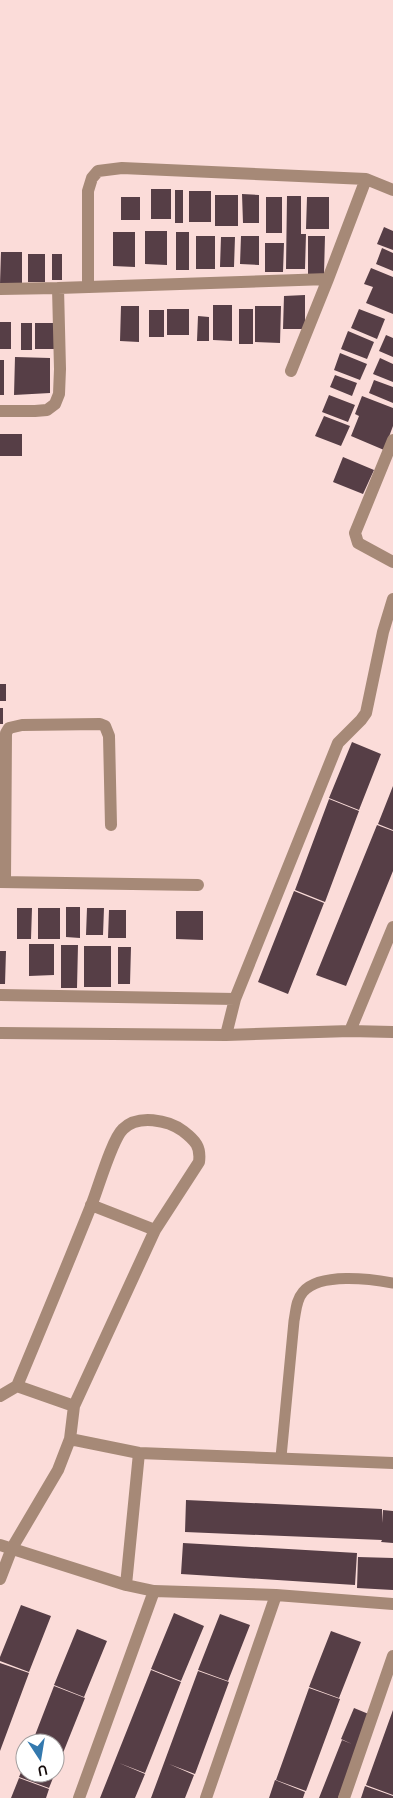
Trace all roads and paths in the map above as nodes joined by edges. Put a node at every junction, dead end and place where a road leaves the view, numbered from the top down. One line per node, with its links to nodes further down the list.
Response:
1 (366, 179): 2 (street); 3 (street); 4 (street)
2 (393, 190)
3 (328, 279): 4 (street); 7 (street)
4 (88, 286): 5 (street)
5 (58, 288): 6 (street); 8 (street)
6 (0, 289)
7 (290, 371)
8 (0, 411)
9 (393, 440): 10 (street)
10 (393, 562)
11 (393, 599): 12 (street)
12 (388, 634): 18 (street)
13 (111, 825): 14 (street)
14 (2, 882): 15 (street)
15 (198, 886)
16 (393, 927): 19 (street)
17 (0, 995): 18 (street)
18 (235, 1000): 22 (street)
19 (350, 1030): 20 (street); 22 (street)
20 (393, 1032)
21 (0, 1033): 22 (street)
22 (226, 1035)
23 (91, 1205): 24 (street); 24 (street); 26 (street)
24 (155, 1230): 28 (street)
25 (393, 1283): 31 (lane)
26 (17, 1386): 27 (street); 28 (street)
27 (0, 1396)
28 (74, 1406): 29 (street)
29 (70, 1439): 30 (street); 33 (street)
30 (139, 1452): 31 (street); 35 (street)
31 (281, 1457): 32 (street)
32 (393, 1463)
33 (6, 1547): 34 (street); 35 (street)
34 (0, 1579)
35 (126, 1585): 36 (street)
36 (154, 1591): 37 (street); 40 (street)
37 (276, 1595): 38 (street); 41 (street)
38 (393, 1604)
39 (393, 1656): 42 (street)
40 (79, 1798)
41 (206, 1798)
42 (344, 1798)

